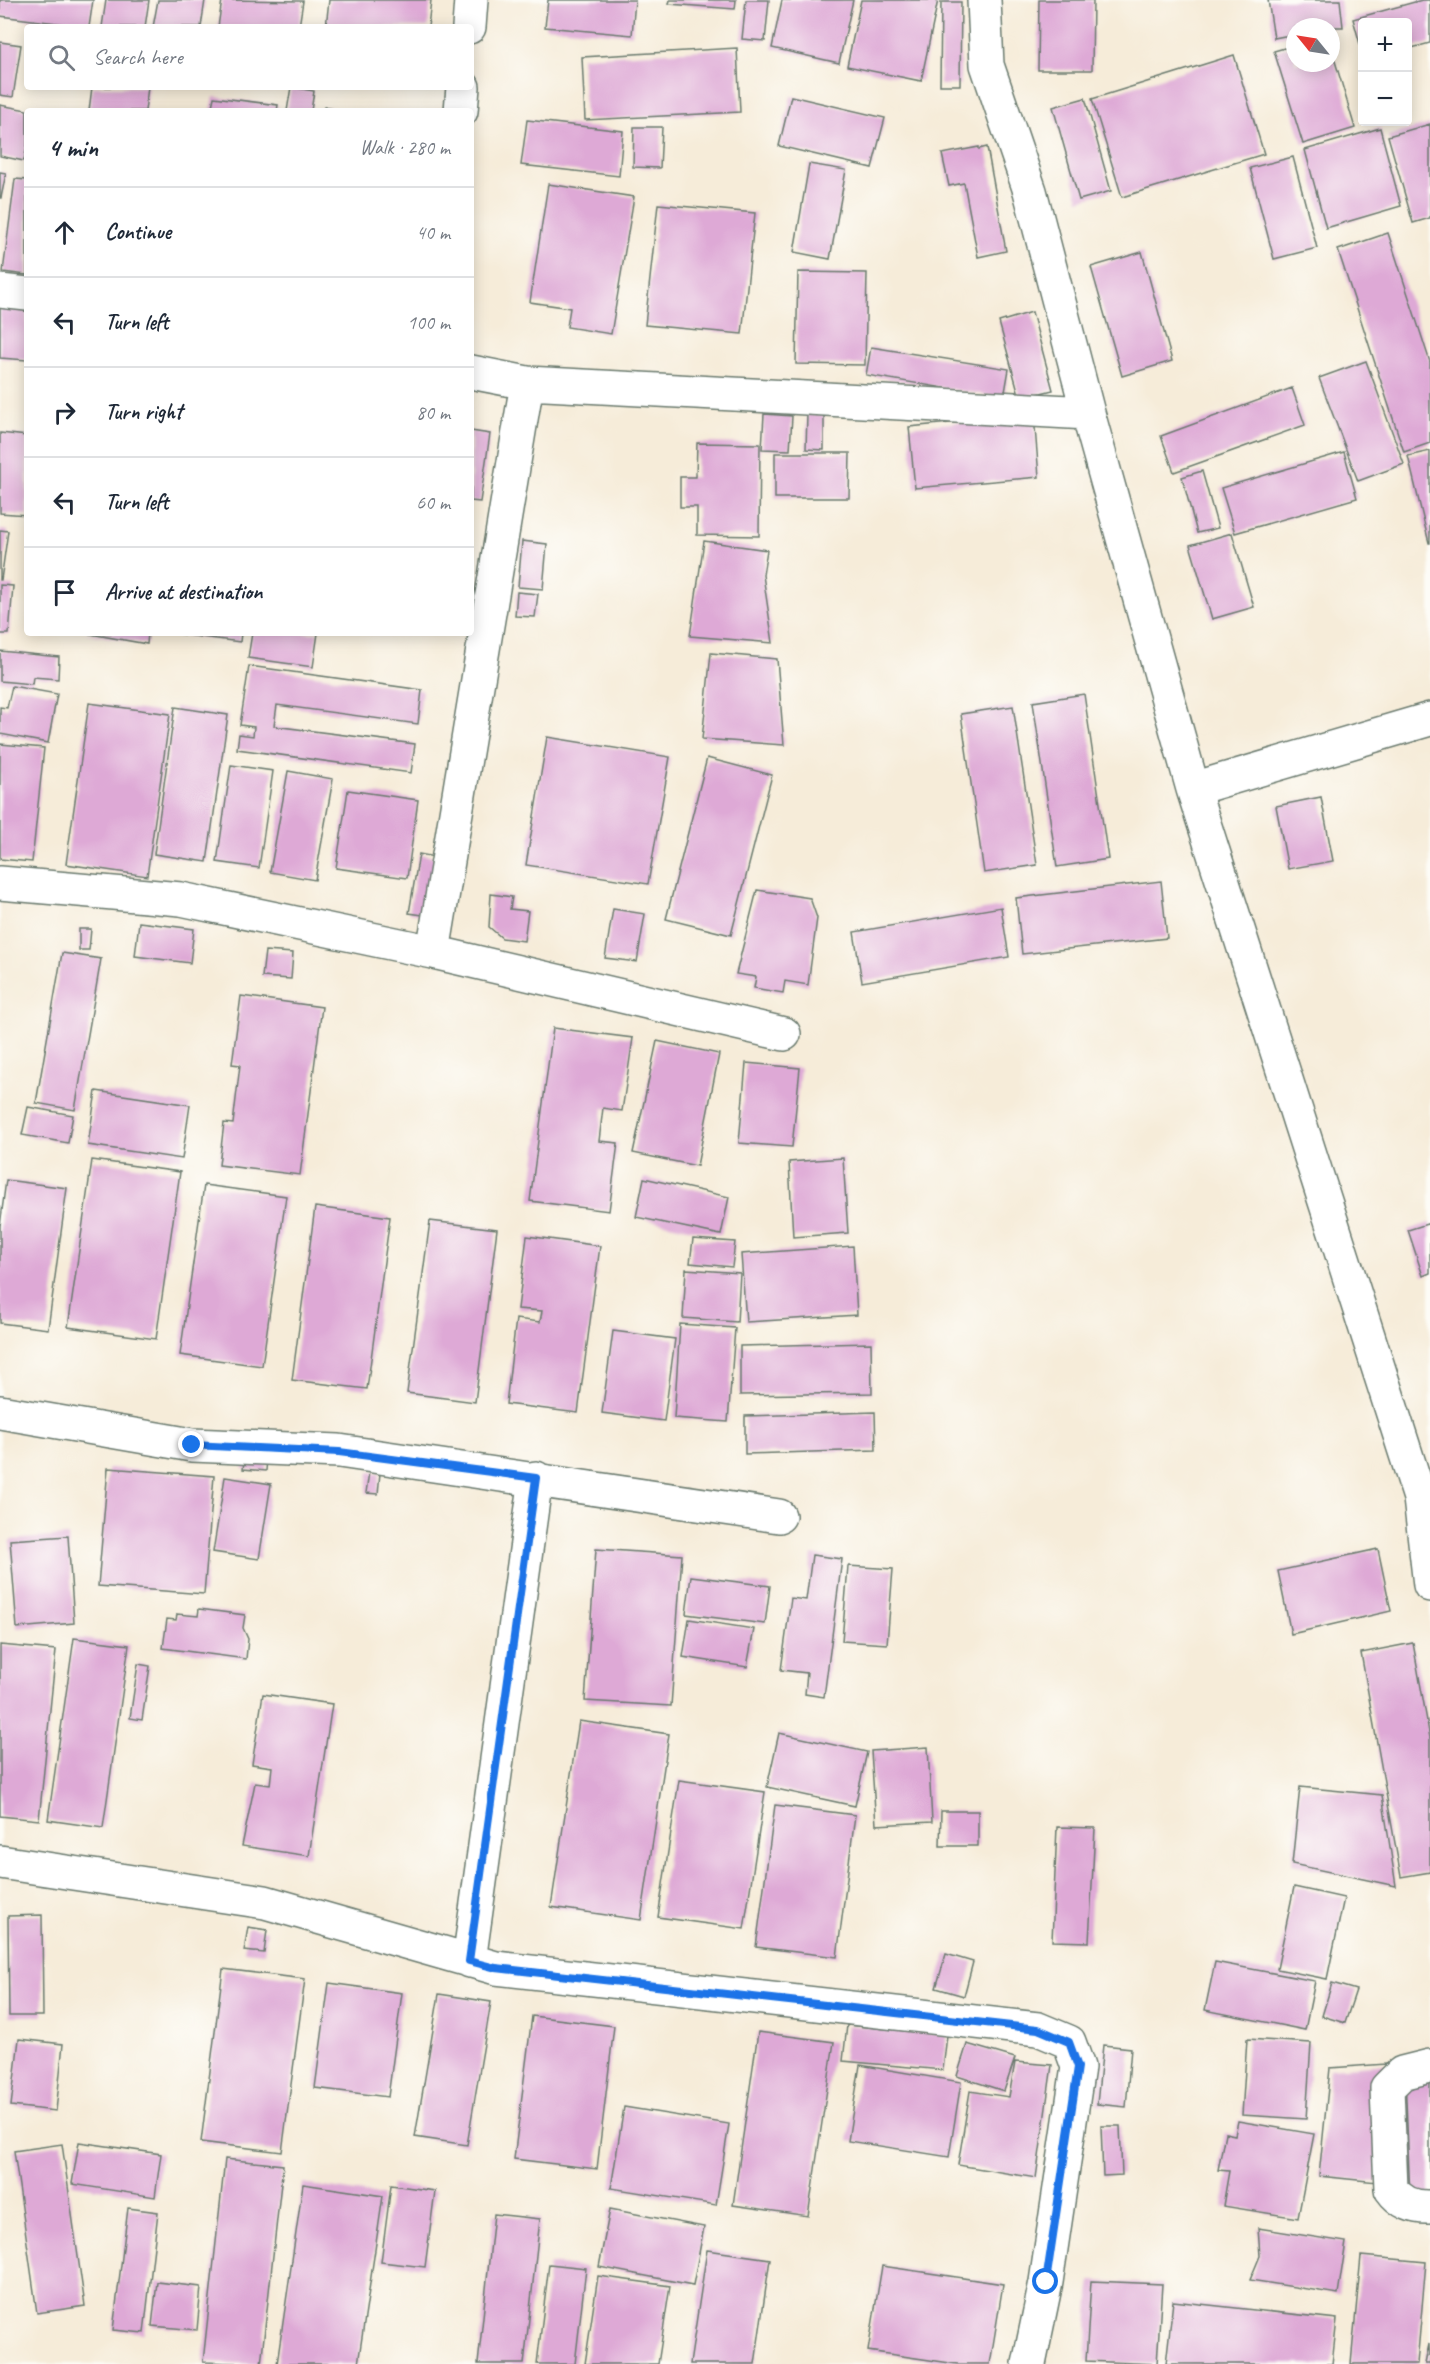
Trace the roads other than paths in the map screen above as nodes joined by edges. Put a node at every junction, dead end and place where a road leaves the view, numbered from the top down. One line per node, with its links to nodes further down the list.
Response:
1 (471, 0): 3 (street)
2 (984, 0): 10 (street)
3 (469, 24)
4 (463, 90): 5 (street)
5 (461, 108)
6 (0, 291): 7 (street)
7 (24, 294)
8 (474, 373): 9 (street)
9 (527, 383): 10 (street); 14 (street)
10 (1088, 413): 12 (street)
11 (1430, 719): 12 (street)
12 (1193, 789): 19 (street)
13 (0, 883): 14 (street)
14 (433, 952): 15 (street)
15 (784, 1034)
16 (0, 1412): 17 (street)
17 (536, 1478): 18 (street); 21 (street)
18 (779, 1516)
19 (1430, 1585)
20 (0, 1862): 21 (street)
21 (469, 1961): 24 (street)
22 (1430, 2066): 23 (street)
23 (1430, 2207)
24 (1029, 2364)

